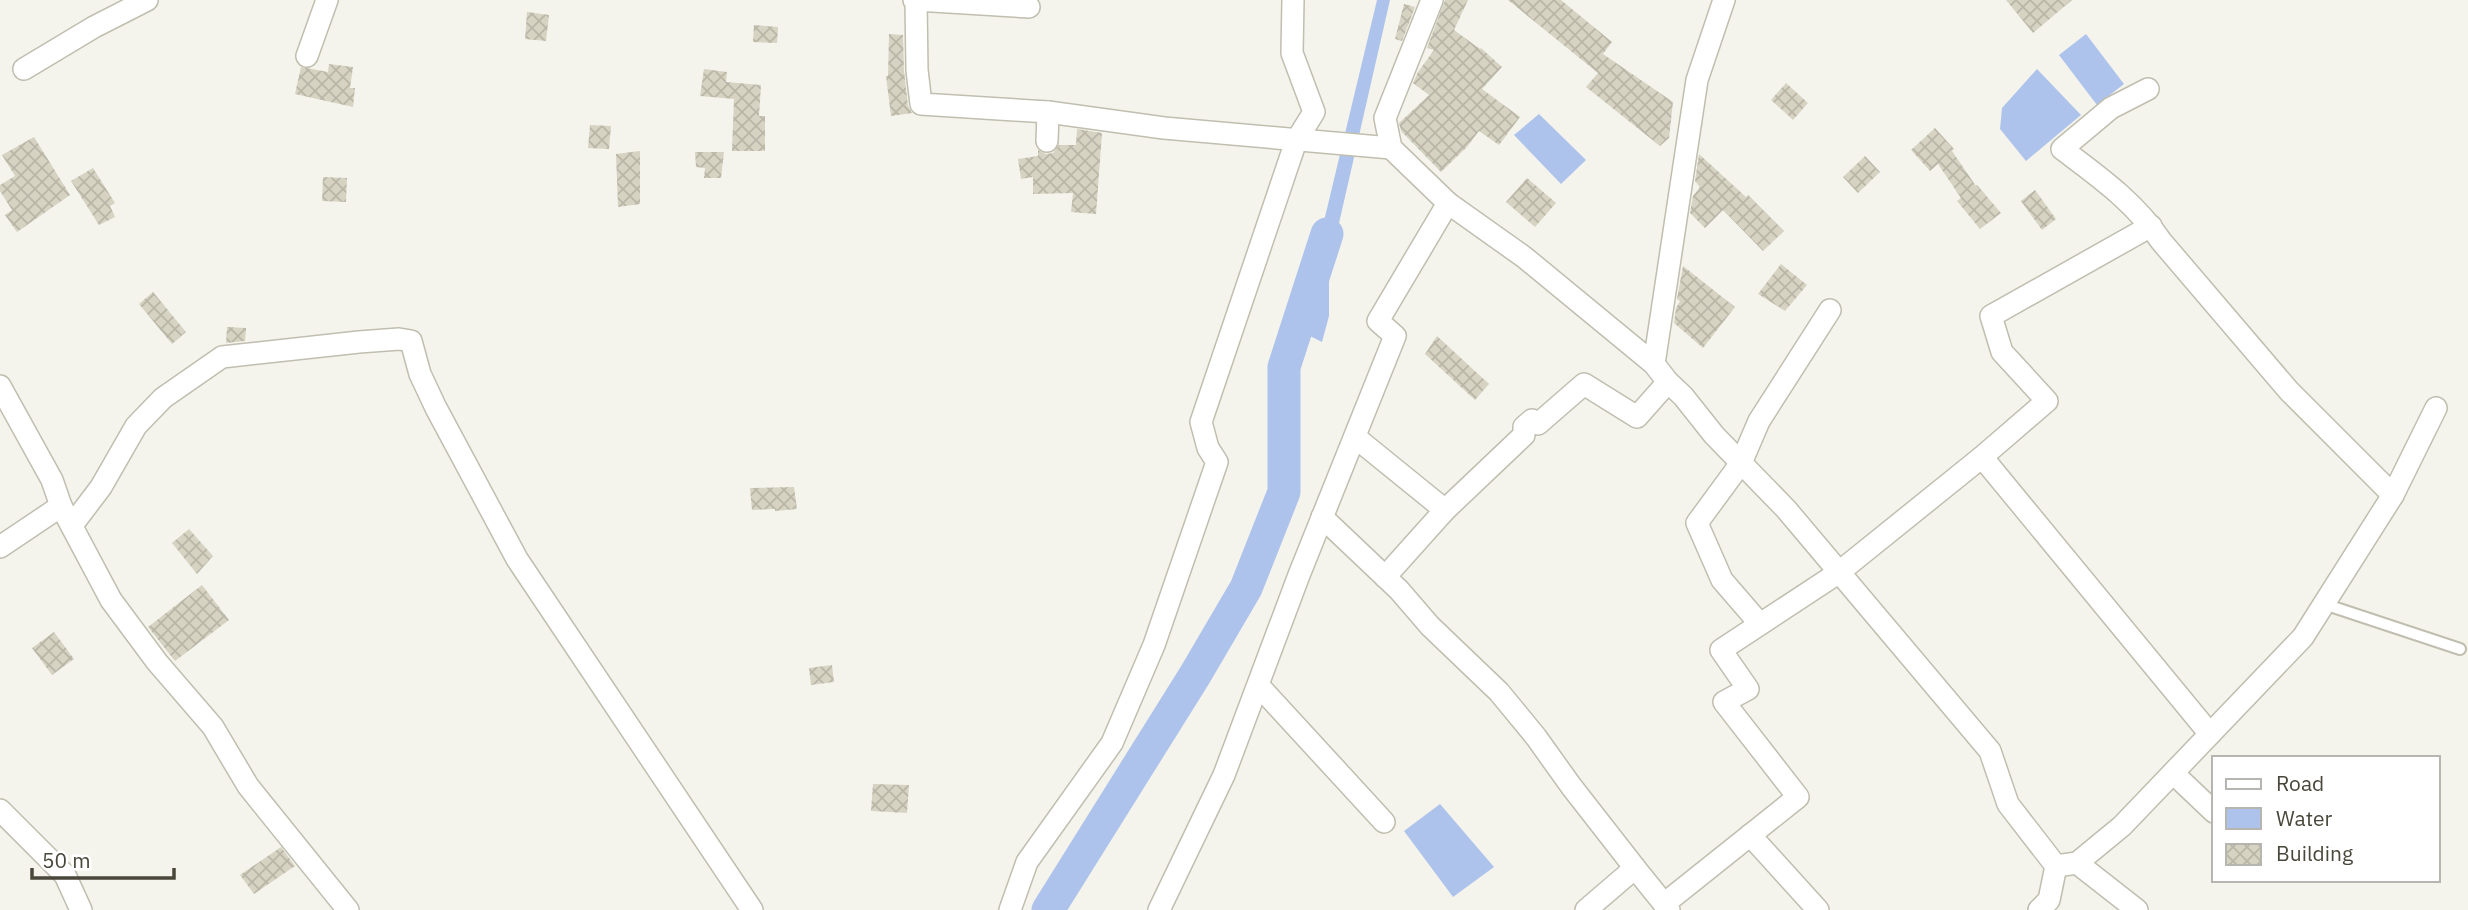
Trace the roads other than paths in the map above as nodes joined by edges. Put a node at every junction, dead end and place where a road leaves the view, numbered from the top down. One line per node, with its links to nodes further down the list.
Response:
1 (147, 0): 9 (street)
2 (327, 0): 8 (street)
3 (915, 0): 7 (street); 11 (street)
4 (1293, 0): 13 (street)
5 (1432, 0): 14 (street)
6 (1724, 0): 18 (street)
7 (1029, 7)
8 (307, 56)
9 (24, 69)
10 (2148, 89): 16 (street)
11 (1048, 112): 12 (street); 13 (street)
12 (1046, 141)
13 (1296, 141): 14 (street); 49 (street)
14 (1391, 148): 15 (street)
15 (1448, 203): 18 (street); 22 (street)
16 (2151, 226): 23 (street); 25 (street)
17 (1830, 310): 24 (street)
18 (1654, 364): 19 (street)
19 (1668, 382): 24 (street); 27 (street)
20 (0, 386): 26 (street)
21 (2436, 408): 25 (street)
22 (1355, 438): 27 (street); 28 (street)
23 (1982, 457): 31 (street); 37 (street)
24 (1741, 463): 31 (street); 34 (street)
25 (2393, 495): 33 (street)
26 (61, 506): 29 (street); 30 (street)
27 (1446, 510): 32 (street)
28 (1322, 517): 32 (street); 36 (street)
29 (73, 524): 47 (street); 48 (street)
30 (0, 547)
31 (1839, 573): 34 (street); 43 (street)
32 (1385, 577): 44 (street)
33 (2324, 604): 35 (lane); 37 (street)
34 (1760, 624): 42 (street)
35 (2460, 649)
36 (1259, 686): 41 (street); 50 (street)
37 (2210, 734): 38 (street)
38 (2173, 773): 40 (street); 43 (street)
39 (0, 810): 46 (street)
40 (2212, 810)
41 (1384, 822)
42 (1750, 835): 45 (street); 52 (street)
43 (2066, 864): 53 (street); 54 (street)
44 (1635, 868): 45 (street); 51 (street)
45 (1666, 907)
46 (81, 910)
47 (348, 910)
48 (752, 910)
49 (1010, 910)
50 (1158, 910)
51 (1586, 910)
52 (1818, 910)
53 (2039, 910)
54 (2137, 910)

